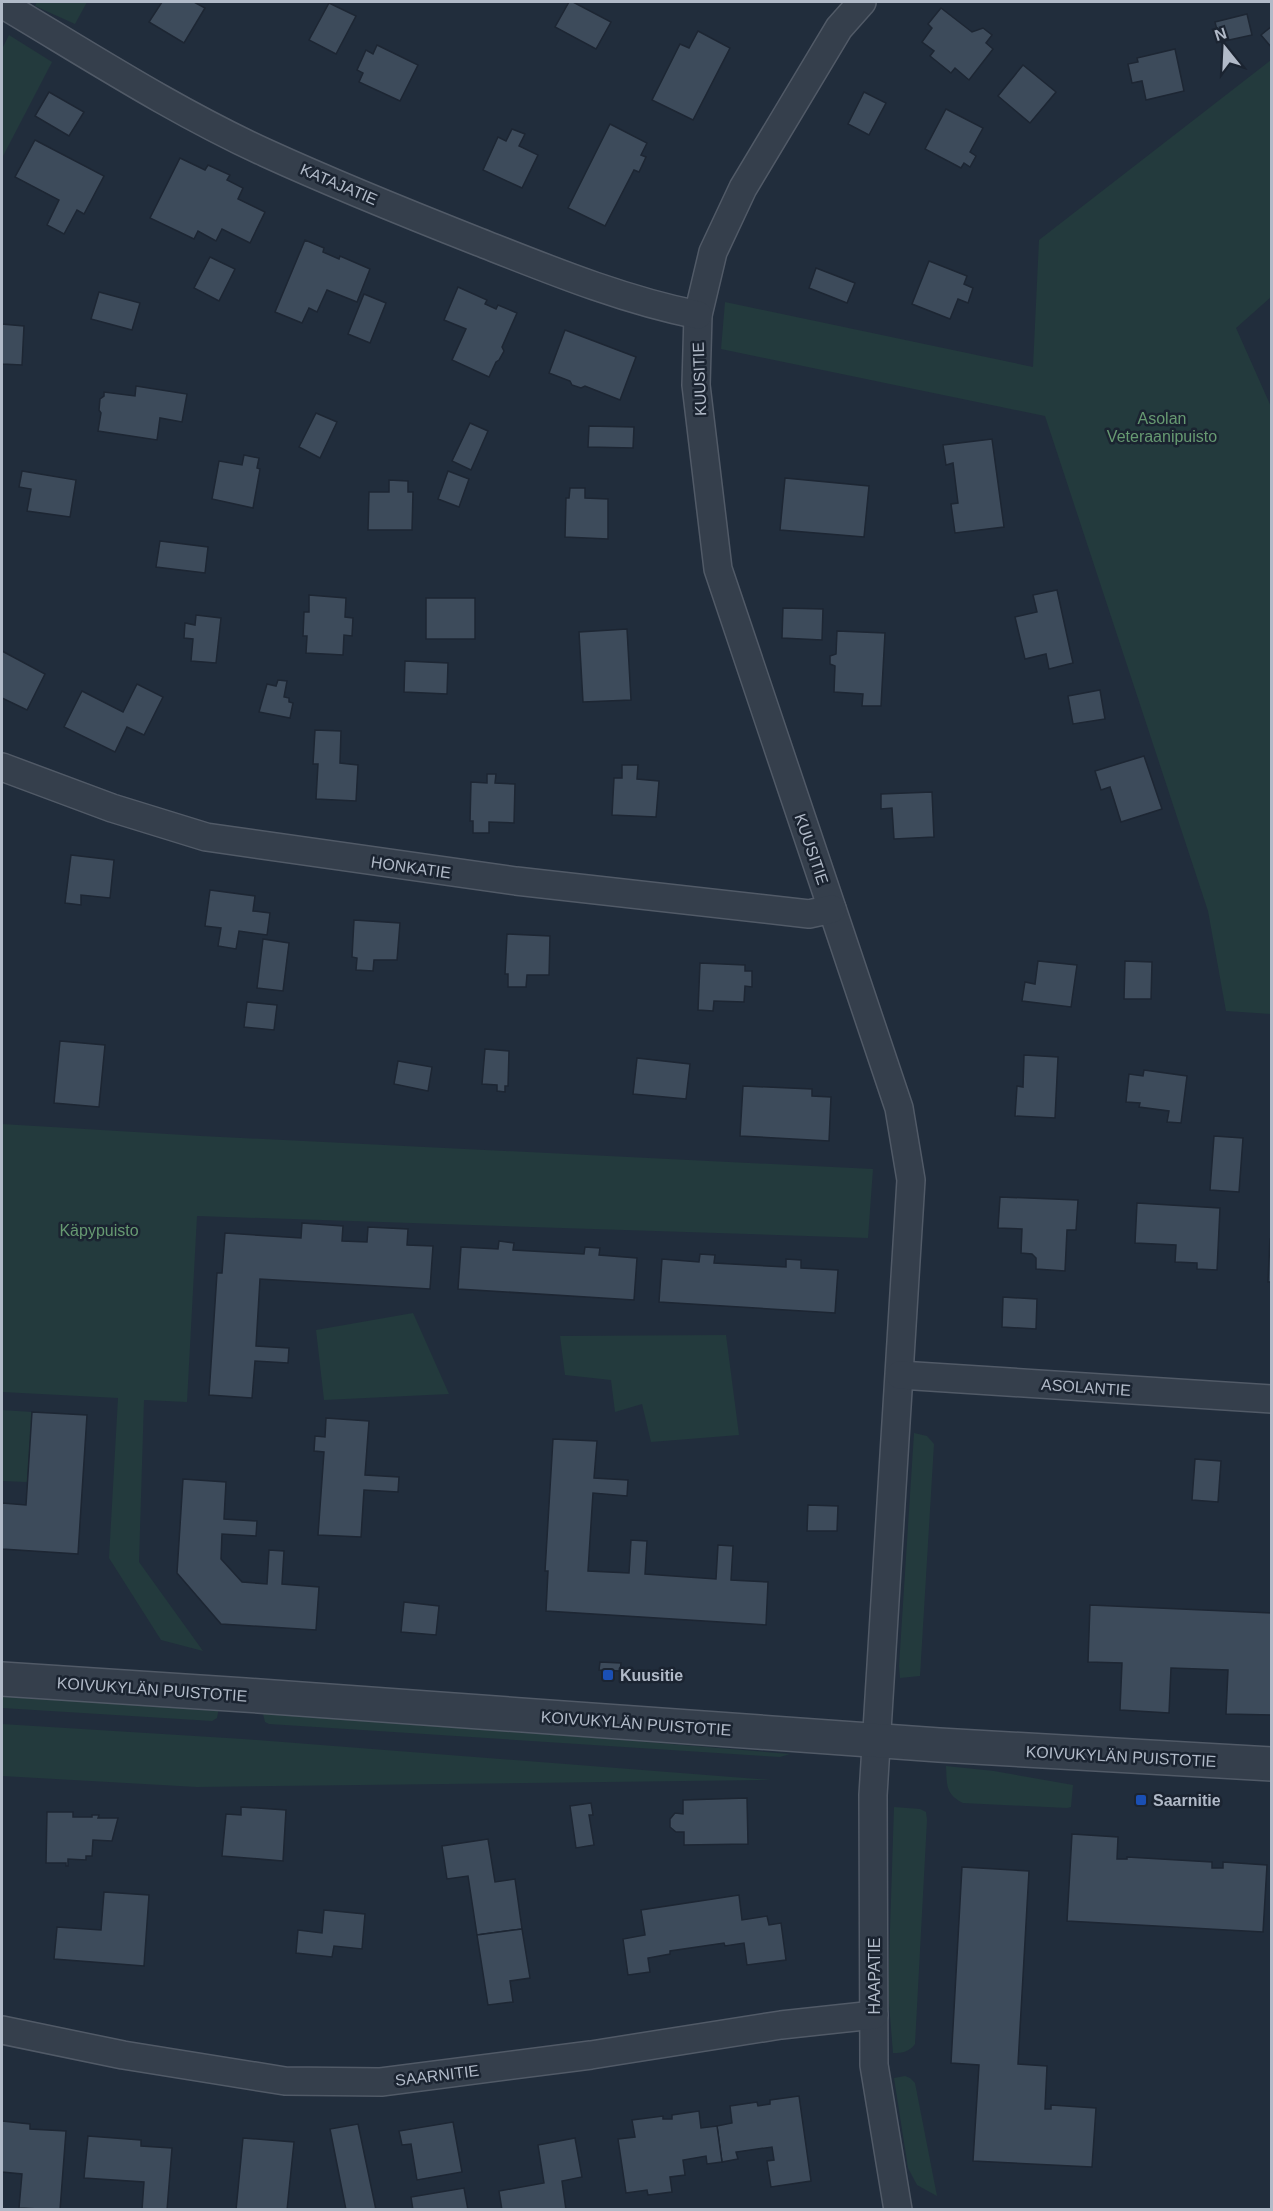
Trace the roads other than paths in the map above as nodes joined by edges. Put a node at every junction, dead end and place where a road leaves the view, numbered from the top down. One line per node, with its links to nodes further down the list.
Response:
1 (862, 2): 3 (street, KUUSITIE)
2 (2, 4): 3 (street, KATAJATIE)
3 (698, 315): 5 (street, KUUSITIE)
4 (2, 767): 5 (street, HONKATIE)
5 (832, 909): 6 (street, KUUSITIE)
6 (900, 1375): 7 (street, ASOLANTIE); 9 (street, KUUSITIE)
7 (1272, 1399)
8 (2, 1679): 9 (street, KOIVUKYLÄN PUISTOTIE)
9 (876, 1740): 10 (street, KOIVUKYLÄN PUISTOTIE); 11 (street, HAAPATIE)
10 (1272, 1764)
11 (874, 2015): 12 (street, SAARNITIE); 13 (street, HAAPATIE)
12 (2, 2030)
13 (898, 2210)

